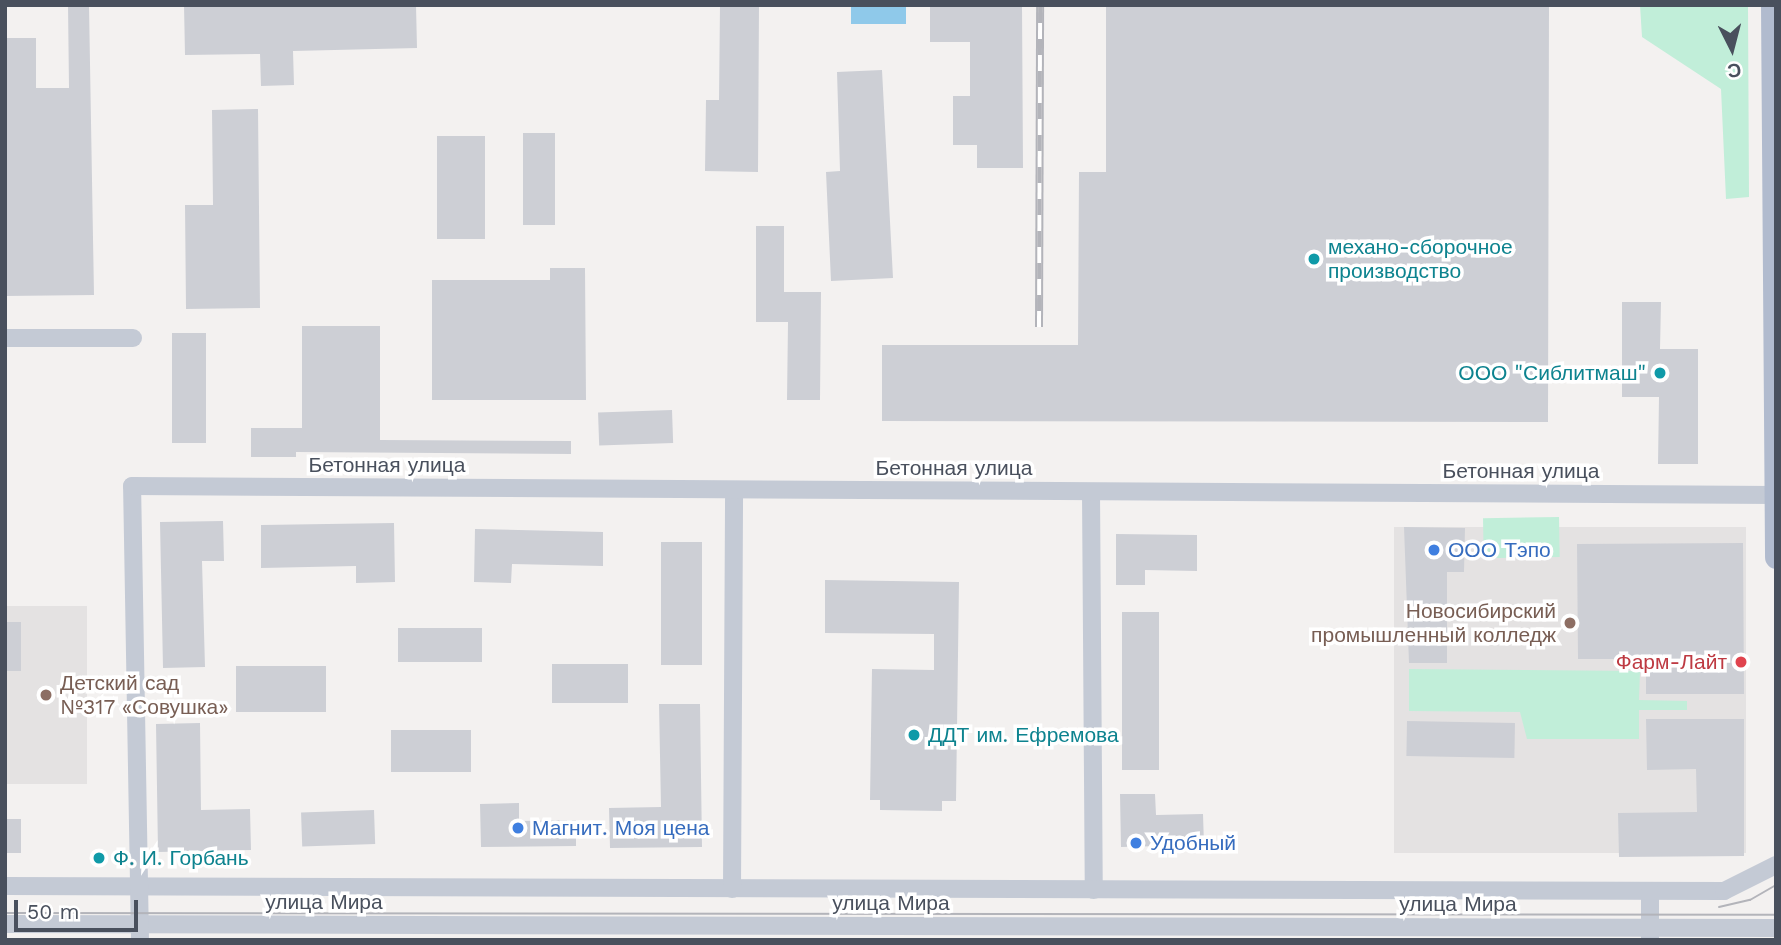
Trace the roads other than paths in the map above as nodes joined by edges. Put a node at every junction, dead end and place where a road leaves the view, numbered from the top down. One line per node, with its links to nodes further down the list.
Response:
1 (1772, 5): 6 (main road)
2 (5, 338): 3 (street)
3 (133, 338)
4 (734, 489): 5 (street, Бетонная улица); 10 (street, Бетонная улица); 11 (street)
5 (1091, 492): 6 (street, Бетонная улица); 12 (street)
6 (1774, 495): 7 (main road)
7 (1776, 557)
8 (1776, 865): 13 (street)
9 (5, 886): 10 (street, улица Мира)
10 (140, 887): 11 (street, улица Мира); 16 (street)
11 (732, 889): 12 (street, улица Мира)
12 (1094, 890): 13 (street, улица Мира)
13 (1650, 891): 17 (street)
14 (1776, 928): 17 (street, улица Мира)
15 (14, 929): 16 (street, улица Мира)
16 (141, 932): 17 (street, улица Мира)
17 (1649, 934)

